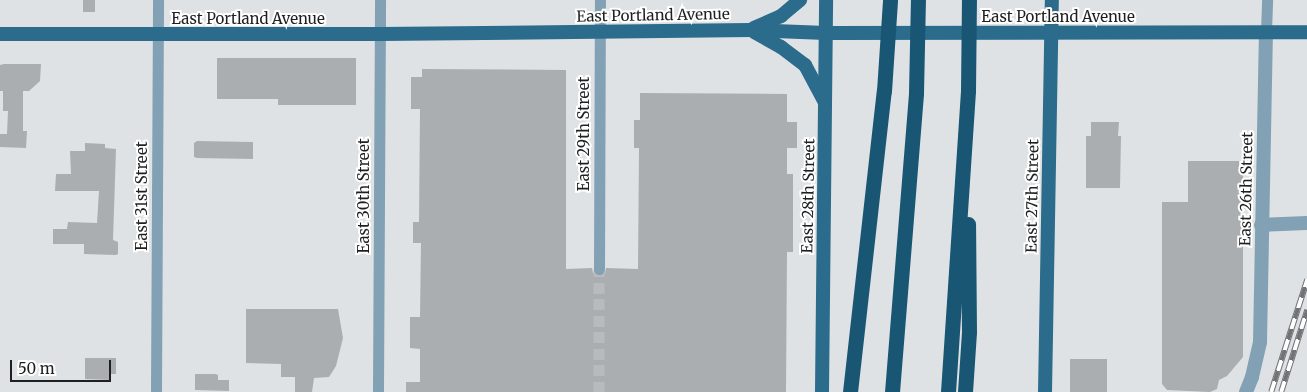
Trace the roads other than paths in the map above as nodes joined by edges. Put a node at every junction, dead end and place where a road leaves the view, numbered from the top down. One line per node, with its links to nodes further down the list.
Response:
1 (158, 0): 19 (street, East 31st Street)
2 (380, 0): 17 (street, East 30th Street)
3 (600, 0): 14 (street, East 29th Street)
4 (800, 0): 11 (main road)
5 (826, 0): 15 (main road, East 28th Street)
6 (890, 0): 29 (highway, bridge)
7 (918, 0): 30 (highway, bridge)
8 (969, 0): 20 (highway, bridge)
9 (1052, 0): 18 (main road, East 27th Street)
10 (1267, 0): 12 (street, East 26th Street)
11 (751, 30): 14 (main road, East Portland Avenue); 15 (main road, East Portland Avenue); 21 (main road)
12 (1266, 32): 13 (main road, East Portland Avenue); 18 (main road, East Portland Avenue); 23 (street, East 26th Street)
13 (1307, 32)
14 (600, 33): 17 (main road, East Portland Avenue); 24 (street, East 29th Street)
15 (826, 33): 18 (main road, East Portland Avenue); 21 (main road, East 28th Street)
16 (0, 34): 19 (main road, East Portland Avenue)
17 (380, 34): 19 (main road, East Portland Avenue); 27 (street, East 30th Street)
18 (1051, 34): 33 (main road, East 27th Street)
19 (158, 35): 26 (street, East 31st Street)
20 (968, 91): 31 (highway); 32 (highway)
21 (825, 103): 28 (main road, East 28th Street)
22 (1307, 223): 23 (street)
23 (1261, 225): 25 (street, East 26th Street)
24 (599, 268)
25 (1252, 377): 34 (street); 35 (street, East 26th Street)
26 (156, 392)
27 (378, 392)
28 (822, 392)
29 (850, 392)
30 (892, 392)
31 (948, 392)
32 (966, 392)
33 (1045, 392)
34 (1239, 392)
35 (1246, 392)

